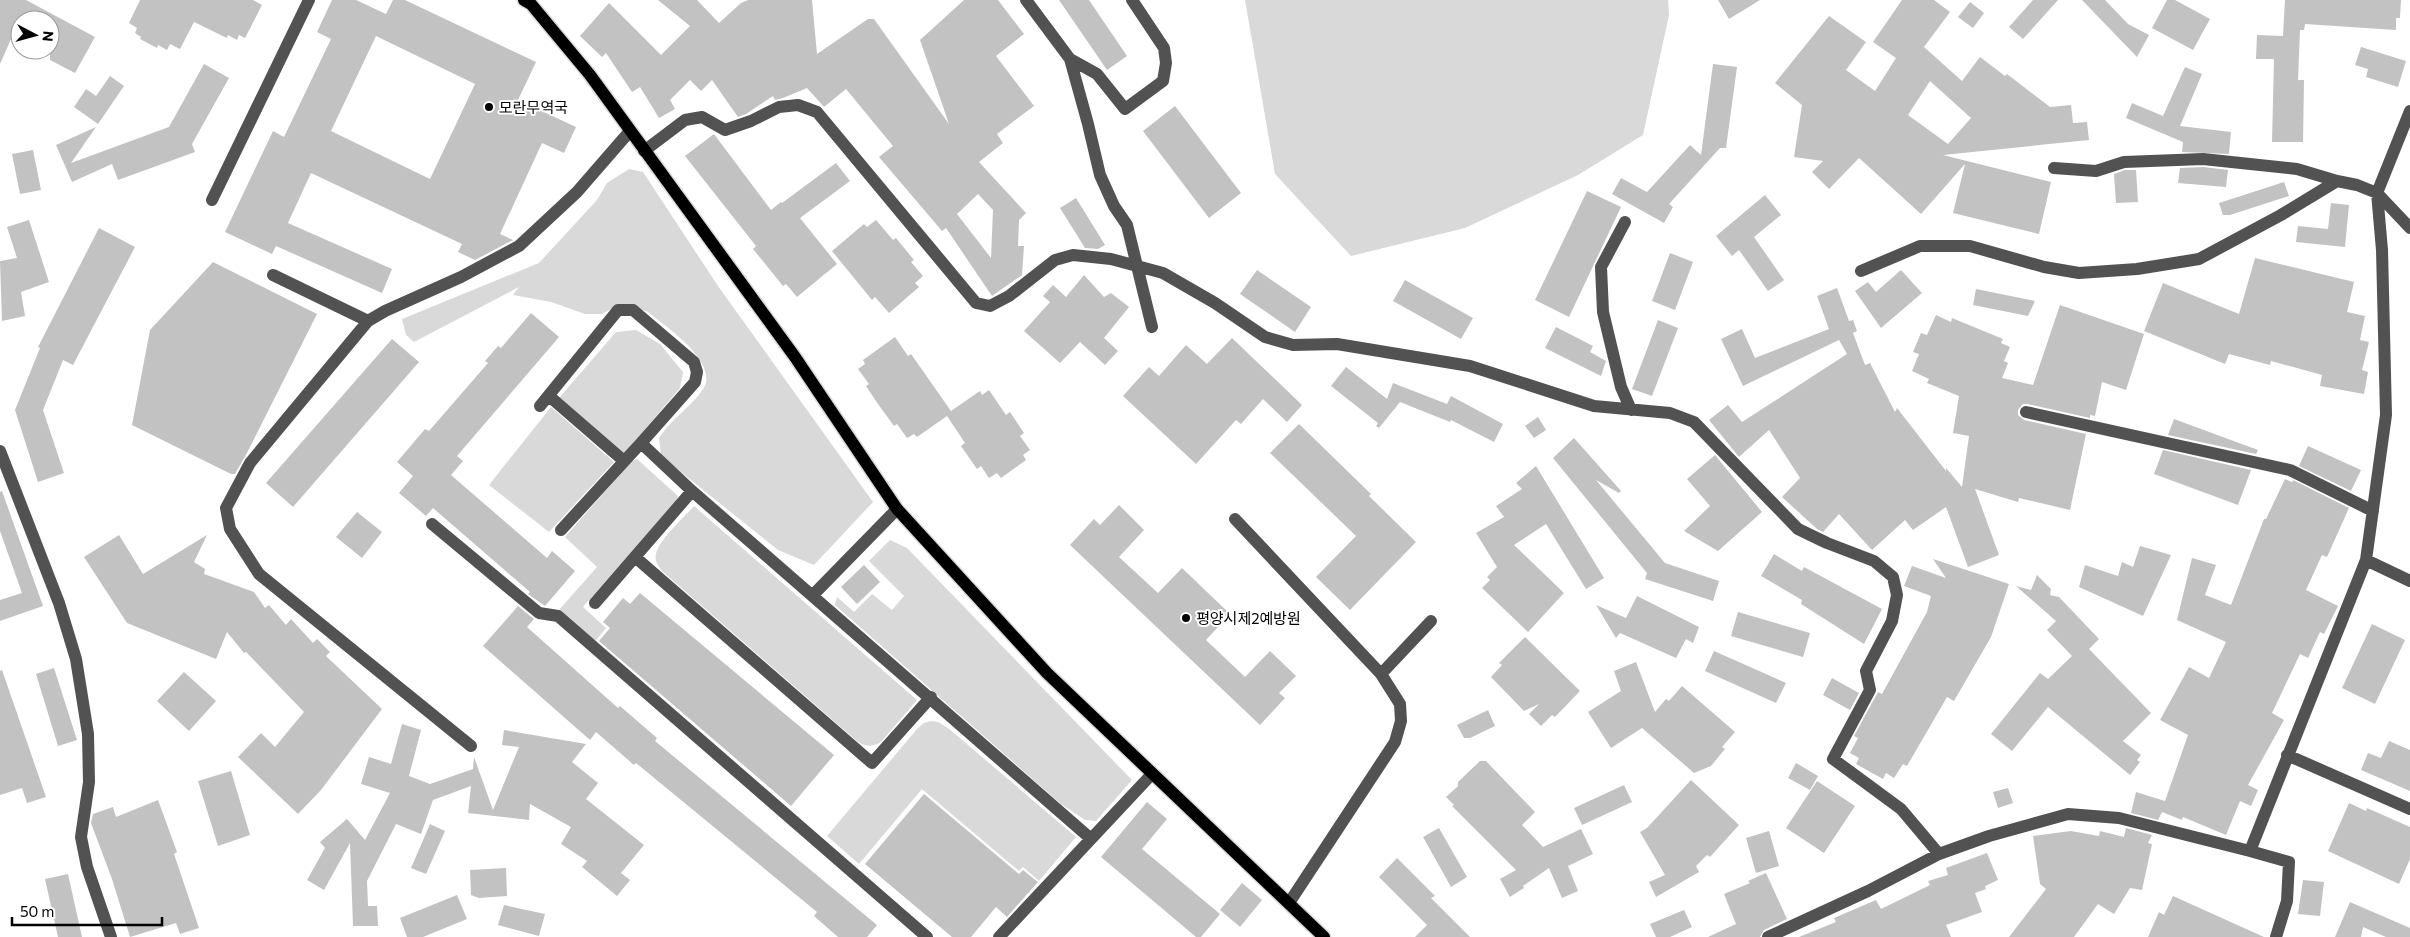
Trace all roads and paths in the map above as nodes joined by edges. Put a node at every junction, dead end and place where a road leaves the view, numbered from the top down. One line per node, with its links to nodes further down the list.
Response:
1 (309, 0): 12 (street)
2 (524, 0): 7 (main road)
3 (1026, 0): 5 (street)
4 (1132, 0): 5 (street)
5 (1070, 59): 15 (street)
6 (2410, 111): 11 (street)
7 (630, 131): 8 (main road); 18 (street)
8 (644, 151): 15 (street); 26 (main road)
9 (2054, 168): 10 (street)
10 (2337, 181): 11 (street); 16 (street)
11 (2377, 194): 14 (street); 27 (street)
12 (212, 200)
13 (1625, 222): 20 (street)
14 (2410, 228)
15 (1138, 266): 19 (street); 20 (street)
16 (1861, 271)
17 (273, 275): 18 (street)
18 (368, 322): 39 (street)
19 (1152, 327)
20 (1631, 410): 45 (street)
21 (2026, 412): 27 (street)
22 (640, 443): 24 (street); 24 (street); 25 (street)
23 (0, 451): 47 (street)
24 (624, 461): 30 (street)
25 (692, 491): 31 (street); 34 (street)
26 (897, 509): 34 (street); 41 (main road)
27 (2373, 511): 32 (street)
28 (1236, 519): 37 (street)
29 (432, 524): 48 (street)
30 (561, 530)
31 (635, 557): 35 (street); 38 (street)
32 (2366, 560): 33 (street); 40 (street)
33 (2410, 581)
34 (813, 595): 38 (street)
35 (595, 603)
36 (1431, 621): 37 (street)
37 (1381, 674): 46 (street)
38 (931, 697): 43 (street)
39 (471, 746)
40 (2287, 755): 42 (street); 44 (street)
41 (1152, 774): 43 (street); 46 (main road)
42 (2410, 809)
43 (1090, 838): 49 (street)
44 (2250, 851): 45 (street); 52 (street)
45 (1939, 854): 51 (street)
46 (1288, 903): 50 (main road)
47 (111, 937)
48 (927, 937)
49 (999, 937)
50 (1324, 937)
51 (1768, 937)
52 (2276, 937)

